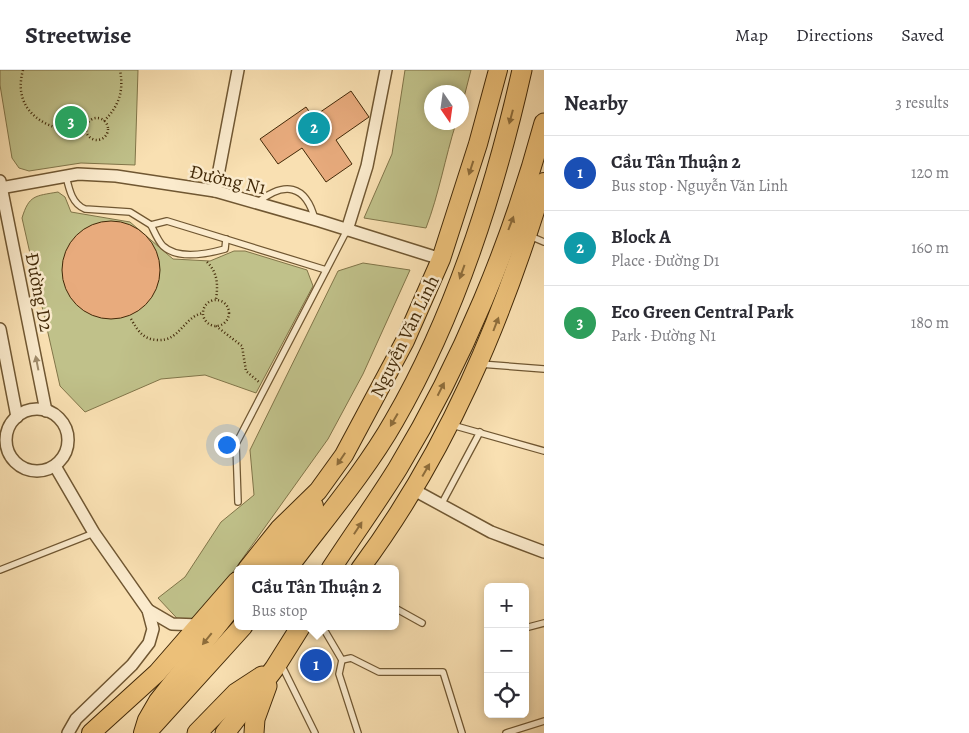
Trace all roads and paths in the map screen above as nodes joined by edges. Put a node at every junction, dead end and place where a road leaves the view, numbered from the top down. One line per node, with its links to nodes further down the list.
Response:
1 (23, 70): 9 (path)
2 (120, 70): 7 (path)
3 (238, 70): 13 (street)
4 (386, 70): 17 (street)
5 (498, 70): 21 (main road, Nguyễn Văn Linh, one-way to 21)
6 (522, 70): 46 (highway, Nguyễn Văn Linh, one-way to 46)
7 (104, 121): 9 (path); 9 (path)
8 (544, 123): 47 (highway, one-way to 8)
9 (86, 131)
10 (66, 176): 12 (street, Đường N1); 13 (street, Đường N1); 16 (lane)
11 (544, 182): 18 (main road)
12 (0, 185): 31 (street, Đường D2, one-way to 12)
13 (214, 191): 14 (street, Đường N1)
14 (257, 203): 15 (street, Đường N1); 15 (lane)
15 (315, 220): 17 (street, Đường N1)
16 (151, 225): 19 (lane); 20 (lane)
17 (347, 230): 21 (street, Đường N1); 22 (lane)
18 (536, 238): 28 (main road, one-way to 18)
19 (226, 239): 20 (lane); 22 (lane)
20 (201, 255): 23 (path)
21 (441, 259): 39 (main road, Nguyễn Văn Linh, one-way to 39)
22 (326, 270): 30 (lane)
23 (216, 300): 24 (path); 26 (path)
24 (203, 313): 25 (path); 26 (path)
25 (131, 319)
26 (216, 326): 30 (path)
27 (0, 329): 32 (street)
28 (480, 364): 29 (lane); 33 (main road)
29 (544, 369)
30 (266, 386): 40 (lane)
31 (46, 411): 32 (street); 37 (street)
32 (17, 417): 36 (street)
33 (450, 424): 34 (lane); 38 (main road, one-way to 33)
34 (480, 432): 35 (lane); 41 (lane)
35 (544, 451)
36 (5, 457): 37 (street)
37 (55, 466): 42 (street)
38 (414, 490): 41 (street); 48 (main road)
39 (318, 491): 44 (main road, Nguyễn Văn Linh); 45 (main road)
40 (238, 502)
41 (441, 505): 43 (street)
42 (94, 533): 49 (lane); 52 (street)
43 (544, 552)
44 (250, 565)
45 (267, 565)
46 (291, 565)
47 (334, 565)
48 (363, 565)
49 (0, 570)
50 (234, 588): 51 (main road)
51 (229, 601): 56 (main road); 66 (main road, one-way to 66)
52 (148, 610): 56 (street); 64 (street)
53 (399, 610): 54 (lane)
54 (422, 623)
55 (544, 623): 57 (lane)
56 (199, 625): 65 (main road)
57 (529, 627)
58 (239, 630): 66 (highway)
59 (301, 630): 62 (highway)
60 (324, 630): 61 (lane)
61 (342, 660): 71 (lane); 72 (lane)
62 (277, 664): 67 (highway); 68 (highway); 69 (highway); 70 (lane)
63 (544, 721): 73 (lane)
64 (68, 733)
65 (91, 733)
66 (144, 733)
67 (197, 733)
68 (225, 733)
69 (254, 733)
70 (315, 733)
71 (358, 733)
72 (462, 733)
73 (506, 733)

